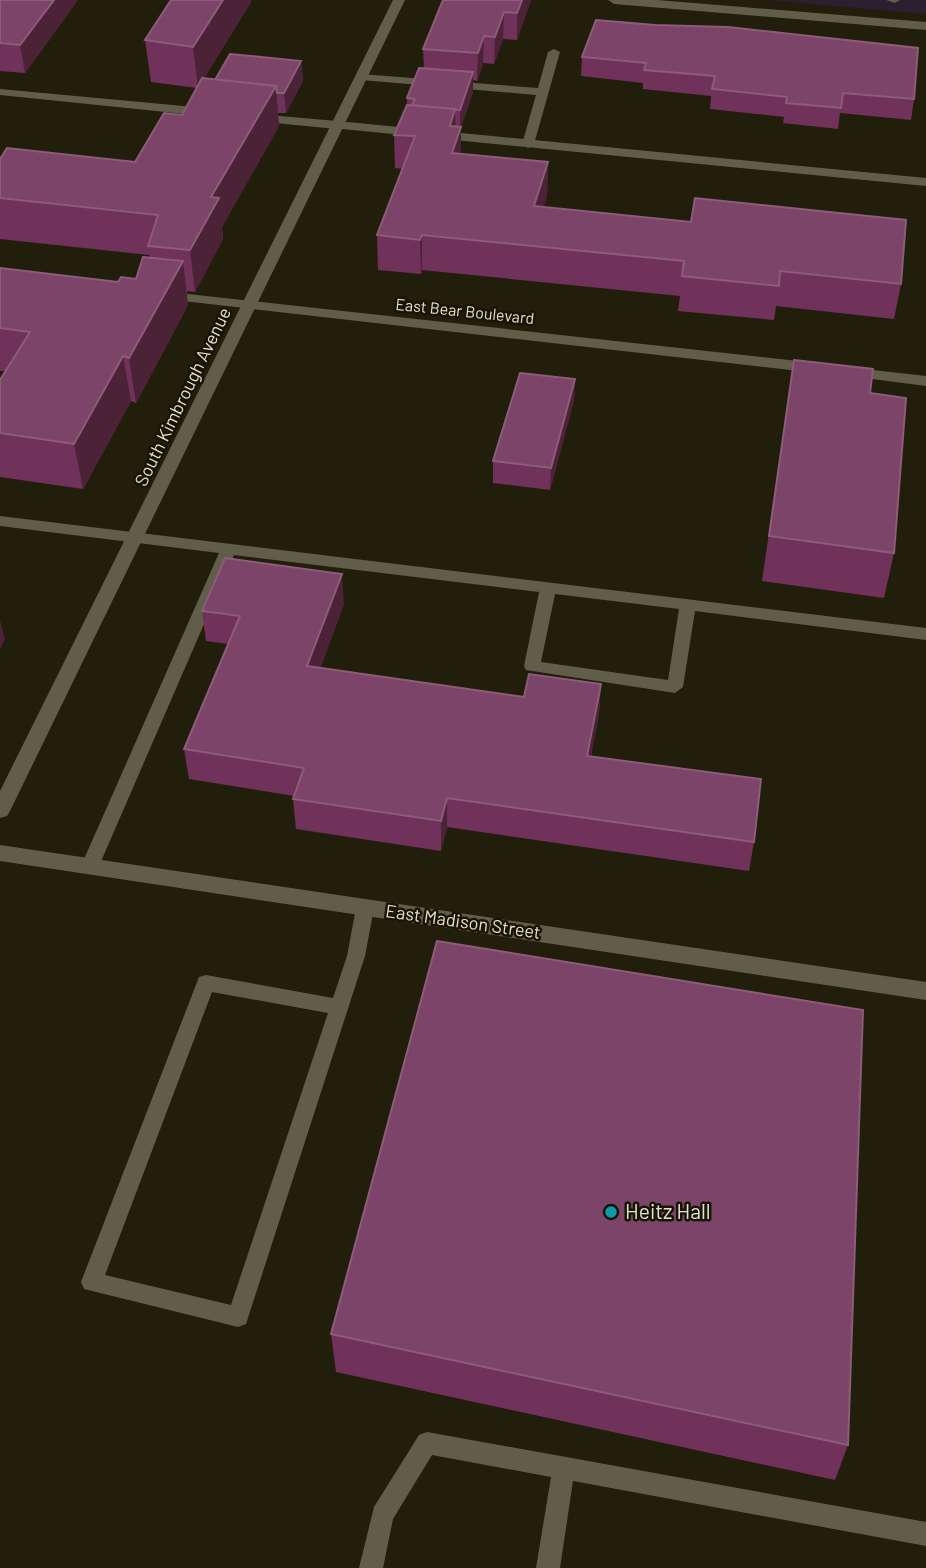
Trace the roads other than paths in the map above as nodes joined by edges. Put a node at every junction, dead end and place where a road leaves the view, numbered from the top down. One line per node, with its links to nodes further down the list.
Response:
1 (399, 0): 7 (street, South Kimbrough Avenue)
2 (614, 0): 3 (street)
3 (650, 1): 4 (street)
4 (737, 5): 5 (street)
5 (926, 26)
6 (554, 52): 9 (lane)
7 (361, 77): 9 (lane); 12 (street, South Kimbrough Avenue)
8 (0, 92): 10 (lane)
9 (542, 92): 13 (lane)
10 (222, 114)
11 (249, 117): 12 (lane)
12 (337, 125): 13 (street); 16 (street, South Kimbrough Avenue)
13 (528, 144): 14 (street)
14 (926, 182)
15 (144, 293): 16 (street, East Bear Boulevard)
16 (250, 305): 17 (street, East Bear Boulevard); 19 (street, South Kimbrough Avenue)
17 (926, 381)
18 (0, 521): 19 (lane)
19 (135, 538): 20 (lane); 24 (street, South Kimbrough Avenue)
20 (228, 550): 21 (lane); 26 (lane)
21 (548, 588): 22 (lane); 22 (lane)
22 (688, 605): 23 (lane)
23 (926, 634)
24 (0, 811)
25 (0, 853): 26 (street, East Madison Street)
26 (90, 866): 27 (street, East Madison Street)
27 (365, 908): 28 (street, East Madison Street); 29 (lane)
28 (926, 991)
29 (339, 1007): 29 (lane)
30 (564, 1467): 31 (lane); 32 (lane); 33 (lane)
31 (926, 1534)
32 (370, 1568)
33 (548, 1568)

